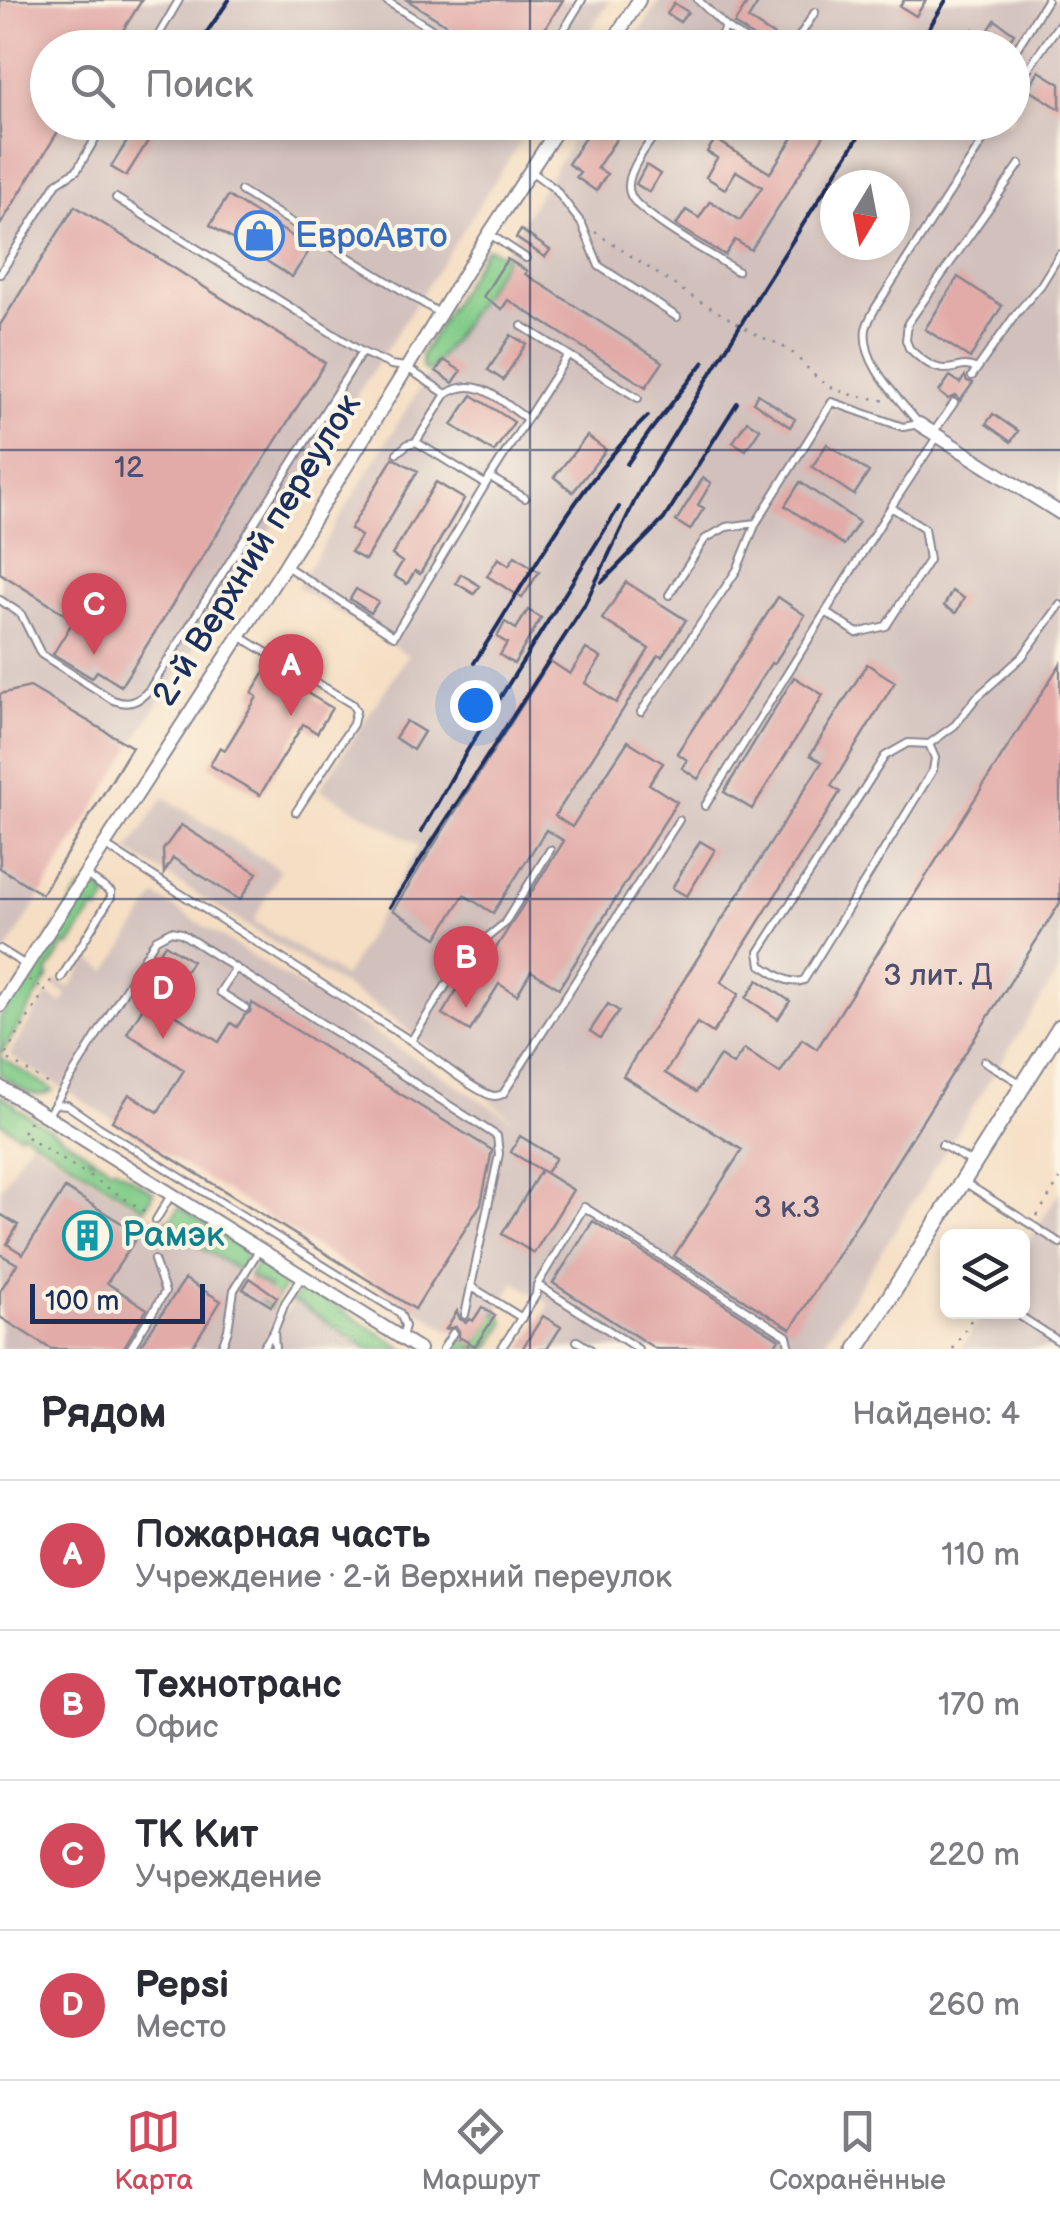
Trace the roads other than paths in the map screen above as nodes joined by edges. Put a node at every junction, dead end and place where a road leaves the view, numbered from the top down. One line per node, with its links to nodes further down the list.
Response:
1 (180, 0): 10 (lane)
2 (385, 0): 11 (lane)
3 (582, 0): 12 (lane)
4 (639, 0): 13 (street)
5 (698, 0): 9 (lane)
6 (1047, 0): 16 (lane)
7 (815, 12): 15 (lane)
8 (1060, 22): 17 (lane)
9 (726, 28): 14 (lane)
10 (162, 30)
11 (433, 30)
12 (563, 30)
13 (621, 30)
14 (729, 30)
15 (804, 30)
16 (1028, 30)
17 (1030, 66)
18 (94, 140): 30 (lane)
19 (551, 140): 23 (street, 2-й Верхний переулок)
20 (652, 140): 29 (lane)
21 (984, 140): 41 (lane)
22 (1020, 164): 27 (lane)
23 (531, 171): 26 (street, 2-й Верхний переулок); 32 (lane)
24 (241, 192): 31 (lane)
25 (116, 198): 34 (lane)
26 (490, 234): 28 (lane); 31 (street, 2-й Верхний переулок)
27 (1060, 254)
28 (526, 258)
29 (737, 271)
30 (0, 274)
31 (440, 313): 36 (street, 2-й Верхний переулок)
32 (677, 317)
33 (522, 326): 35 (lane)
34 (362, 352): 36 (lane); 52 (lane)
35 (568, 355): 38 (lane); 40 (lane)
36 (406, 368): 37 (lane); 50 (street, 2-й Верхний переулок)
37 (446, 394): 40 (lane); 43 (lane)
38 (638, 398)
39 (954, 403): 42 (lane)
40 (527, 419): 45 (lane)
41 (919, 424): 42 (street); 49 (lane)
42 (935, 434): 47 (lane); 48 (street)
43 (416, 442): 44 (lane); 45 (lane)
44 (397, 453)
45 (488, 480): 46 (lane); 50 (lane)
46 (524, 498)
47 (891, 507): 54 (lane); 54 (lane)
48 (1060, 513)
49 (756, 523): 51 (lane); 56 (lane)
50 (285, 566): 55 (street, 2-й Верхний переулок)
51 (669, 595)
52 (0, 600)
53 (1060, 605): 57 (lane)
54 (826, 612): 58 (lane)
55 (240, 636): 59 (lane); 61 (street, 2-й Верхний переулок)
56 (640, 712)
57 (929, 744): 57 (lane)
58 (705, 806)
59 (296, 812)
60 (679, 820): 71 (lane)
61 (105, 846): 63 (street, 2-й Верхний переулок); 71 (lane)
62 (550, 850): 71 (lane)
63 (84, 874): 66 (street, 2-й Верхний переулок); 67 (lane)
64 (0, 948): 66 (lane)
65 (235, 969): 69 (lane); 75 (lane); 87 (lane)
66 (23, 970): 68 (street, 2-й Верхний переулок)
67 (62, 978)
68 (0, 1006)
69 (245, 1008)
70 (1058, 1036): 73 (street)
71 (411, 1040)
72 (984, 1062): 73 (lane)
73 (1024, 1085): 78 (street)
74 (0, 1087): 76 (street)
75 (56, 1104): 76 (lane); 93 (lane)
76 (40, 1117): 80 (street)
77 (942, 1144): 78 (lane)
78 (974, 1163): 79 (street)
79 (962, 1182): 82 (lane); 106 (street)
80 (172, 1194): 81 (lane); 83 (street)
81 (156, 1219)
82 (1060, 1243)
83 (260, 1249): 85 (street); 97 (lane)
84 (154, 1260): 96 (lane)
85 (302, 1276): 91 (lane); 93 (street)
86 (537, 1285): 89 (lane); 104 (lane); 105 (lane)
87 (472, 1287): 88 (lane); 89 (lane)
88 (465, 1315)
89 (522, 1318): 102 (lane)
90 (1024, 1319): 95 (lane)
91 (274, 1331): 98 (lane); 99 (lane)
92 (452, 1335): 101 (lane)
93 (401, 1338): 100 (street)
94 (577, 1341): 103 (lane)
95 (1060, 1342)
96 (130, 1349)
97 (221, 1349)
98 (262, 1349)
99 (275, 1349)
100 (419, 1349)
101 (443, 1349)
102 (501, 1349)
103 (590, 1349)
104 (638, 1349)
105 (790, 1349)
106 (857, 1349)

